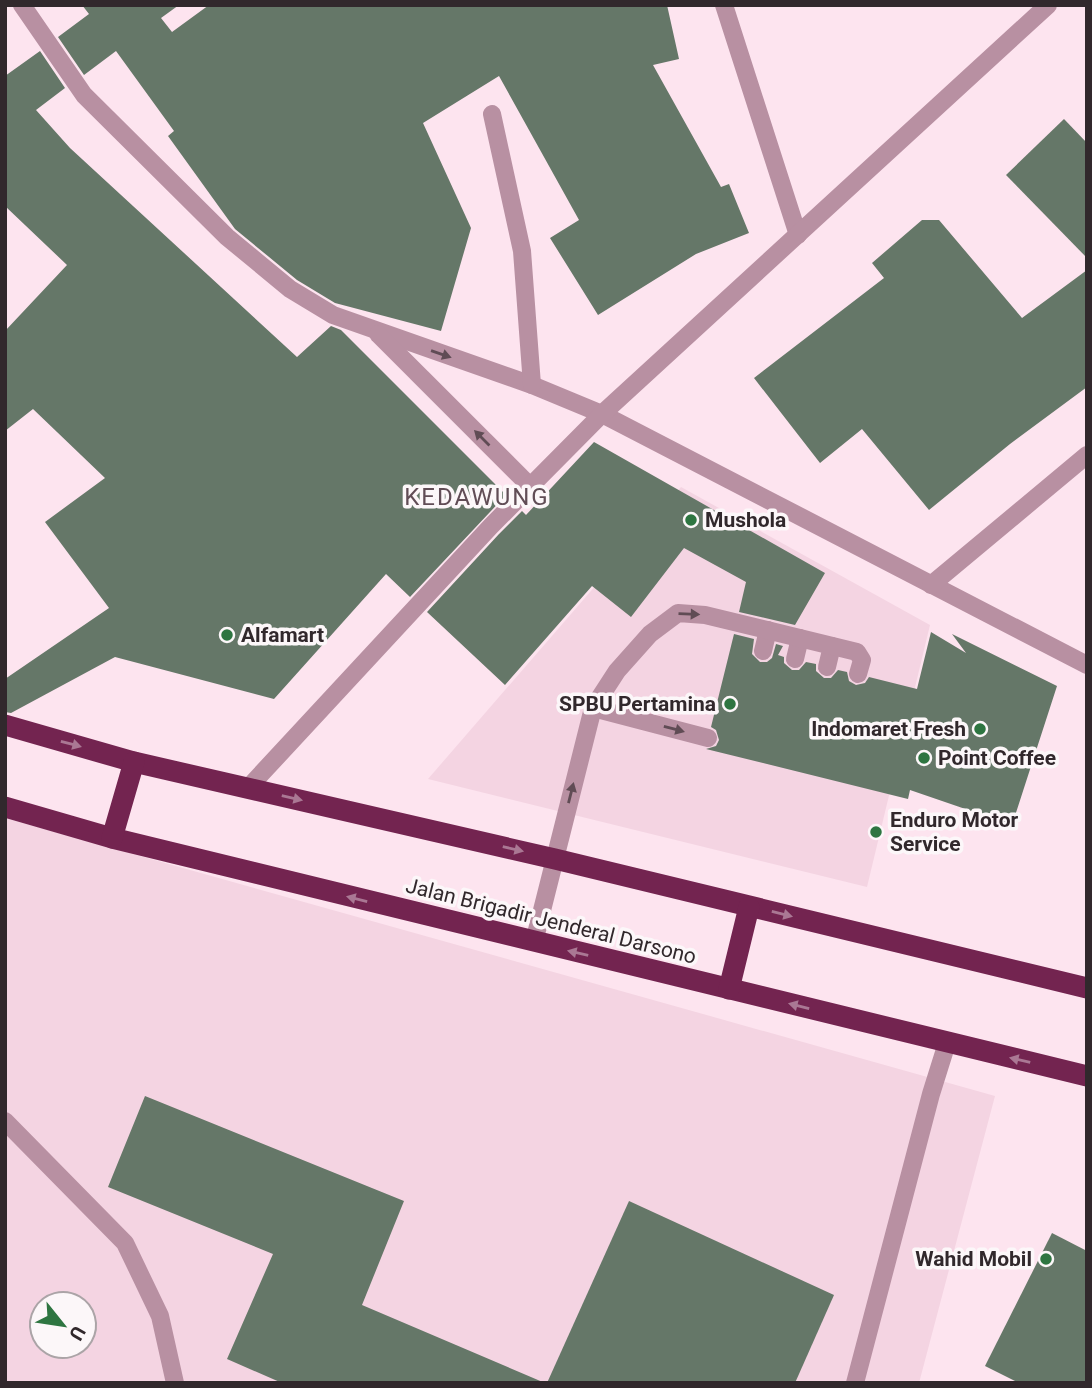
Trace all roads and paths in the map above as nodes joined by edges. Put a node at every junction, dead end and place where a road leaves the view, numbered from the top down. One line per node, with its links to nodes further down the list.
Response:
1 (22, 5): 6 (street)
2 (724, 5): 5 (street)
3 (1048, 5): 5 (street)
4 (492, 114): 7 (street)
5 (798, 235): 8 (street)
6 (376, 331): 7 (street, one-way to 7); 10 (street, one-way to 6)
7 (531, 385): 8 (street)
8 (602, 414): 10 (street); 11 (street)
9 (1087, 455): 11 (street)
10 (530, 486): 24 (street)
11 (931, 585): 17 (street)
12 (768, 630): 13 (street); 15 (street); 20 (street, one-way to 12)
13 (800, 638): 14 (street); 16 (street)
14 (832, 646): 18 (street); 19 (street)
15 (763, 651)
16 (795, 659)
17 (1087, 666)
18 (827, 667)
19 (858, 674)
20 (593, 708): 22 (street, one-way to 22); 27 (street, one-way to 20)
21 (5, 725): 23 (highway, one-way to 23)
22 (708, 738)
23 (134, 762): 24 (highway); 26 (highway)
24 (248, 788): 27 (highway, one-way to 27)
25 (5, 807): 26 (highway, Jalan Brigadir Jenderal Darsono)
26 (112, 838): 29 (highway, Jalan Brigadir Jenderal Darsono, one-way to 26)
27 (555, 859): 28 (highway); 29 (street)
28 (749, 906): 30 (highway, one-way to 30); 31 (highway)
29 (534, 942): 31 (highway, Jalan Brigadir Jenderal Darsono, one-way to 29)
30 (1087, 988)
31 (729, 989): 32 (highway, Jalan Brigadir Jenderal Darsono, one-way to 31)
32 (947, 1043): 33 (highway, Jalan Brigadir Jenderal Darsono, one-way to 32); 36 (street)
33 (1087, 1076)
34 (5, 1121): 35 (street)
35 (175, 1383)
36 (855, 1383)

